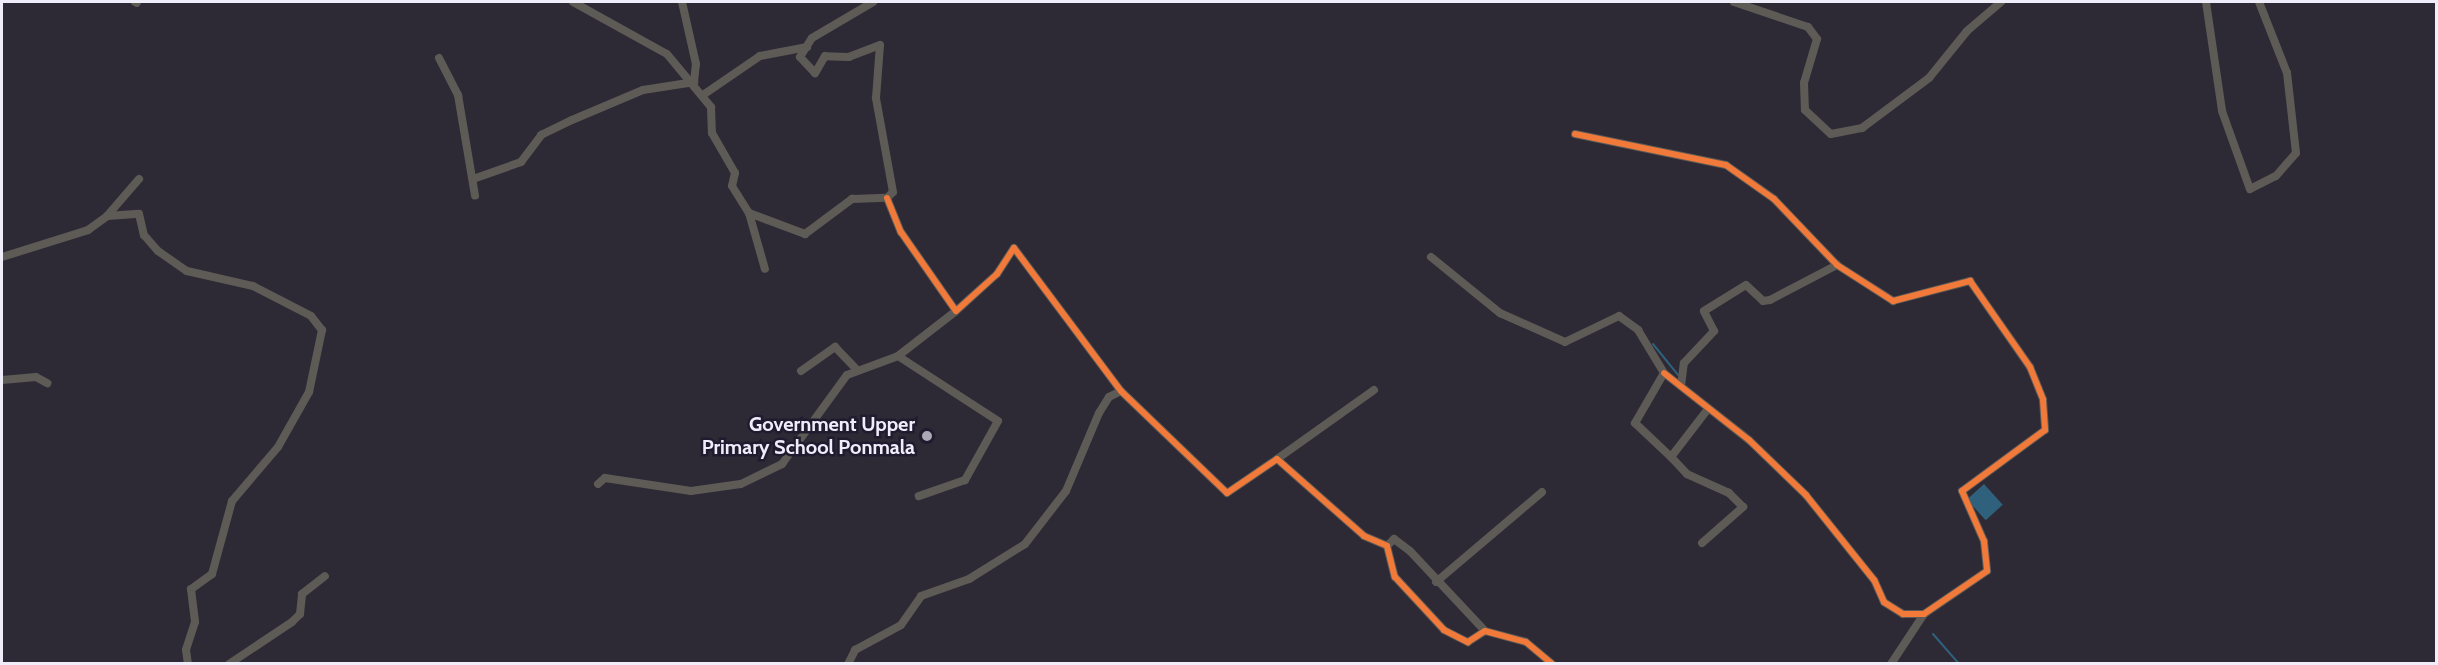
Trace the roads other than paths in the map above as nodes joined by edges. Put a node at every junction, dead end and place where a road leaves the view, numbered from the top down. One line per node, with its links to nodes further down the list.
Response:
1 (573, 2): 10 (street)
2 (682, 2): 10 (street)
3 (873, 2): 8 (street)
4 (1734, 2): 5 (street)
5 (2001, 2)
6 (2206, 2): 7 (street)
7 (2259, 2)
8 (807, 47): 11 (street); 16 (street)
9 (439, 58): 14 (street)
10 (694, 82): 11 (street); 14 (street)
11 (703, 95): 17 (street)
12 (1575, 134): 21 (street)
13 (140, 179): 18 (street)
14 (473, 179): 15 (street)
15 (475, 195)
16 (887, 198): 17 (street); 23 (street)
17 (749, 213): 22 (street)
18 (104, 219): 19 (street); 45 (street)
19 (2, 257)
20 (1431, 257): 27 (street)
21 (1836, 266): 30 (street); 43 (street)
22 (765, 269)
23 (956, 311): 24 (street); 32 (street)
24 (898, 356): 26 (street); 38 (street)
25 (801, 370): 26 (street)
26 (858, 371): 36 (street)
27 (1664, 373): 30 (street); 34 (street)
28 (2, 380): 29 (street)
29 (47, 383)
30 (1681, 386): 33 (street)
31 (1374, 390): 35 (street)
32 (1121, 391): 35 (street); 47 (street)
33 (1708, 409): 34 (street); 43 (street)
34 (1671, 456): 39 (street)
35 (1277, 459): 40 (street)
36 (598, 484)
37 (1542, 492): 42 (street)
38 (919, 496)
39 (1702, 543)
40 (1387, 546): 42 (street); 44 (street)
41 (325, 576): 46 (street)
42 (1436, 582): 44 (street)
43 (1924, 614): 49 (street)
44 (1485, 631): 48 (street)
45 (188, 663)
46 (229, 663)
47 (848, 663)
48 (1552, 663)
49 (1891, 663)

